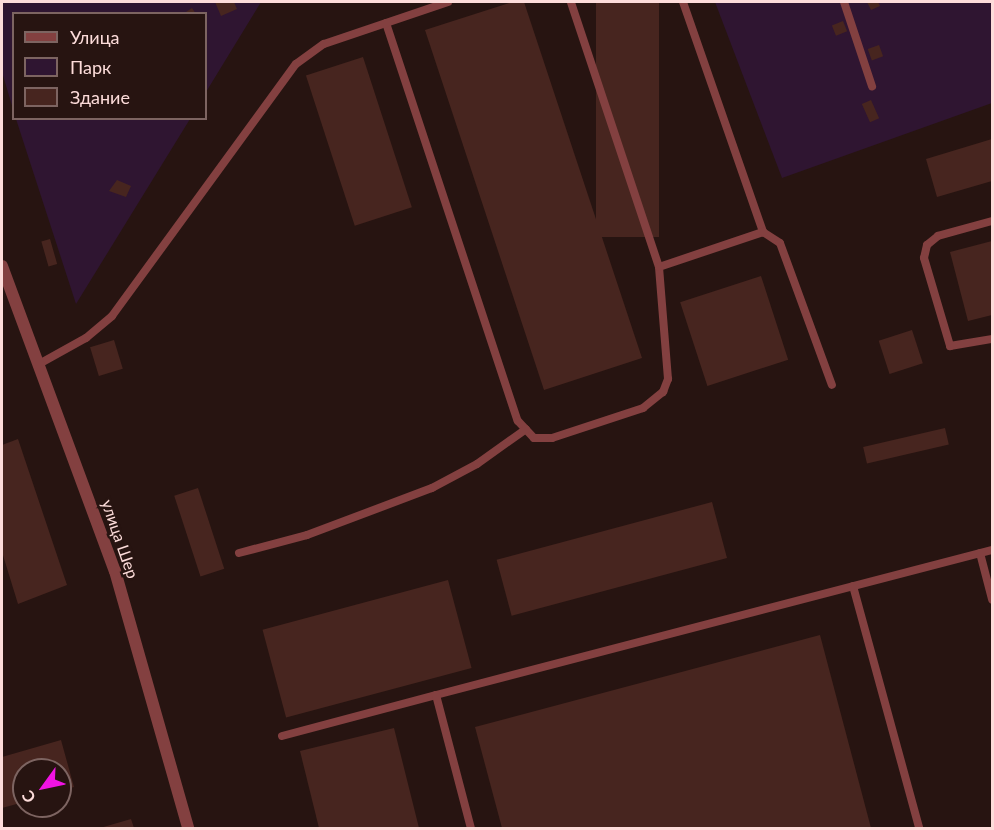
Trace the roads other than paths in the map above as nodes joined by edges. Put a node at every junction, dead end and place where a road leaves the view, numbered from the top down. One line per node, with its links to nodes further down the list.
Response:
1 (448, 2): 5 (lane)
2 (571, 2): 10 (lane)
3 (683, 2): 8 (lane)
4 (844, 2): 6 (lane)
5 (386, 23): 12 (lane); 14 (lane)
6 (872, 86)
7 (993, 221): 11 (lane)
8 (763, 232): 10 (lane); 13 (lane)
9 (2, 266): 12 (street, улица Шер)
10 (659, 267): 14 (lane)
11 (993, 339)
12 (39, 364): 22 (street, улица Шер)
13 (832, 385)
14 (526, 429): 16 (lane)
15 (993, 550): 17 (lane)
16 (239, 553)
17 (980, 553): 18 (lane); 19 (lane)
18 (853, 586): 20 (lane); 24 (lane)
19 (993, 599)
20 (436, 695): 21 (lane); 23 (lane)
21 (282, 736)
22 (188, 828)
23 (471, 828)
24 (919, 828)

